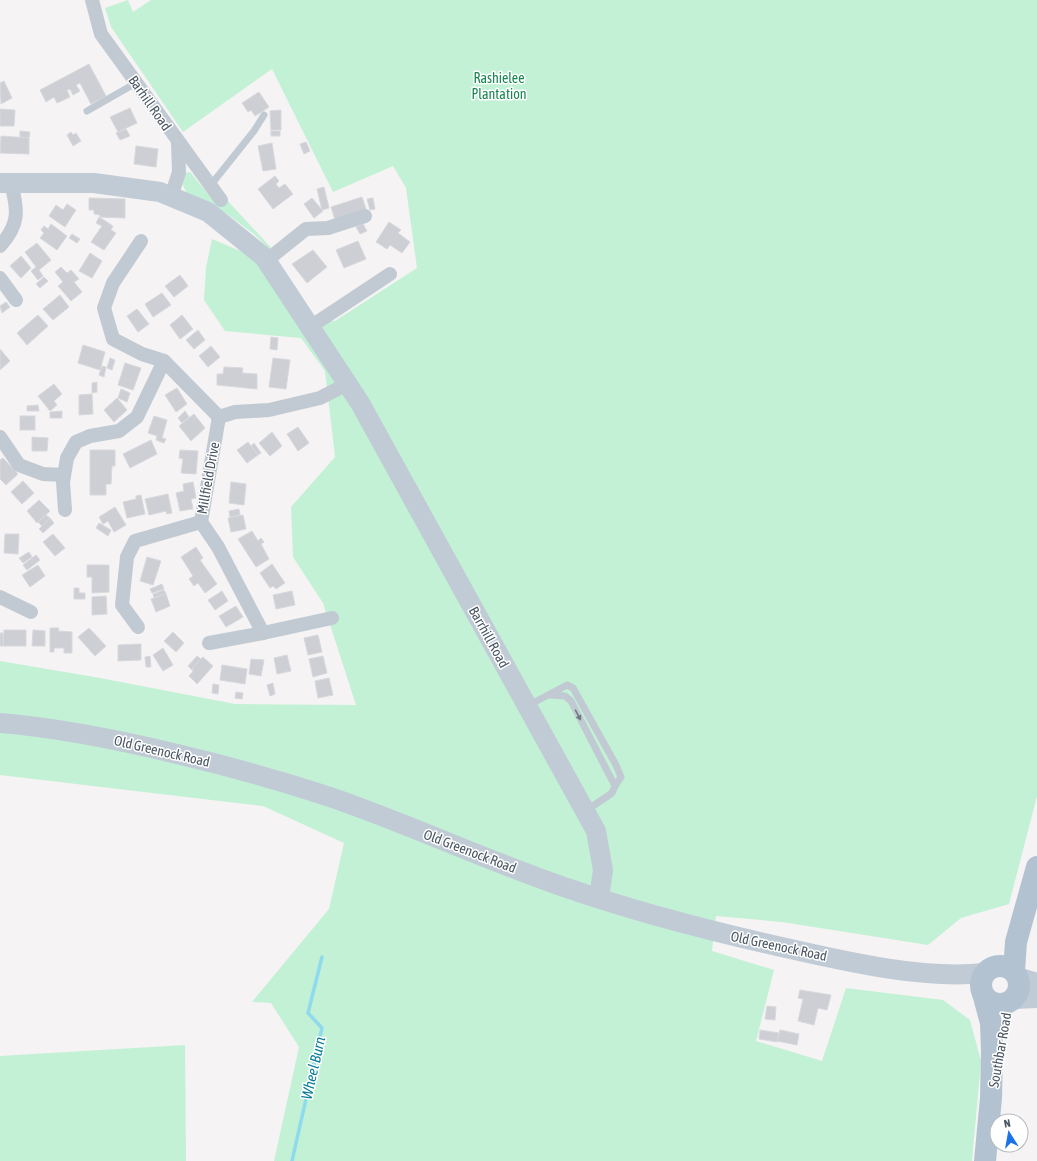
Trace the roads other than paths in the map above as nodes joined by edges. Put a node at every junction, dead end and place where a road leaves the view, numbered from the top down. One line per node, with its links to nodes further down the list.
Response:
1 (92, 0): 2 (street, Barhill Road)
2 (136, 83): 3 (lane); 5 (street, Barhill Road)
3 (87, 111)
4 (264, 116): 7 (lane)
5 (178, 143): 7 (street, Barhill Road); 8 (street)
6 (6, 183): 8 (street, Barrhill Road); 12 (street)
7 (210, 186): 9 (street, Barhill Road)
8 (170, 197): 13 (street, Barrhill Road)
9 (221, 200)
10 (365, 216): 13 (street)
11 (141, 241): 18 (street)
12 (0, 246)
13 (266, 261): 17 (street, Barrhill Road)
14 (390, 274): 17 (street)
15 (0, 278): 16 (street)
16 (16, 300)
17 (310, 327): 19 (street, Barrhill Road)
18 (164, 361): 20 (street); 22 (street)
19 (347, 384): 20 (street); 32 (street, Barrhill Road)
20 (218, 417): 24 (street, Millfield Drive)
21 (0, 437): 22 (street)
22 (64, 475): 23 (street)
23 (65, 510)
24 (201, 522): 28 (street); 29 (street, Millfield Drive)
25 (0, 597): 26 (street)
26 (31, 612)
27 (332, 618): 29 (street)
28 (138, 627)
29 (263, 633): 30 (street)
30 (209, 643)
31 (550, 695): 32 (lane); 34 (lane, one-way to 34); 34 (lane)
32 (527, 706): 35 (street, Barrhill Road)
33 (0, 723): 37 (street, Old Greenock Road)
34 (615, 786): 35 (lane)
35 (585, 812): 37 (street, Barrhill Road)
36 (1037, 867): 38 (main road)
37 (599, 898): 40 (street, Old Greenock Road)
38 (1021, 919): 39 (main road, Southbar Road); 40 (main road)
39 (1023, 977): 40 (main road); 42 (main road, Southbar Road)
40 (985, 983): 42 (main road); 43 (main road, Southbar Road)
41 (1037, 998): 42 (street)
42 (1011, 1001): 43 (main road, Southbar Road)
43 (991, 1098): 44 (main road, Southbar Road)
44 (985, 1161)

